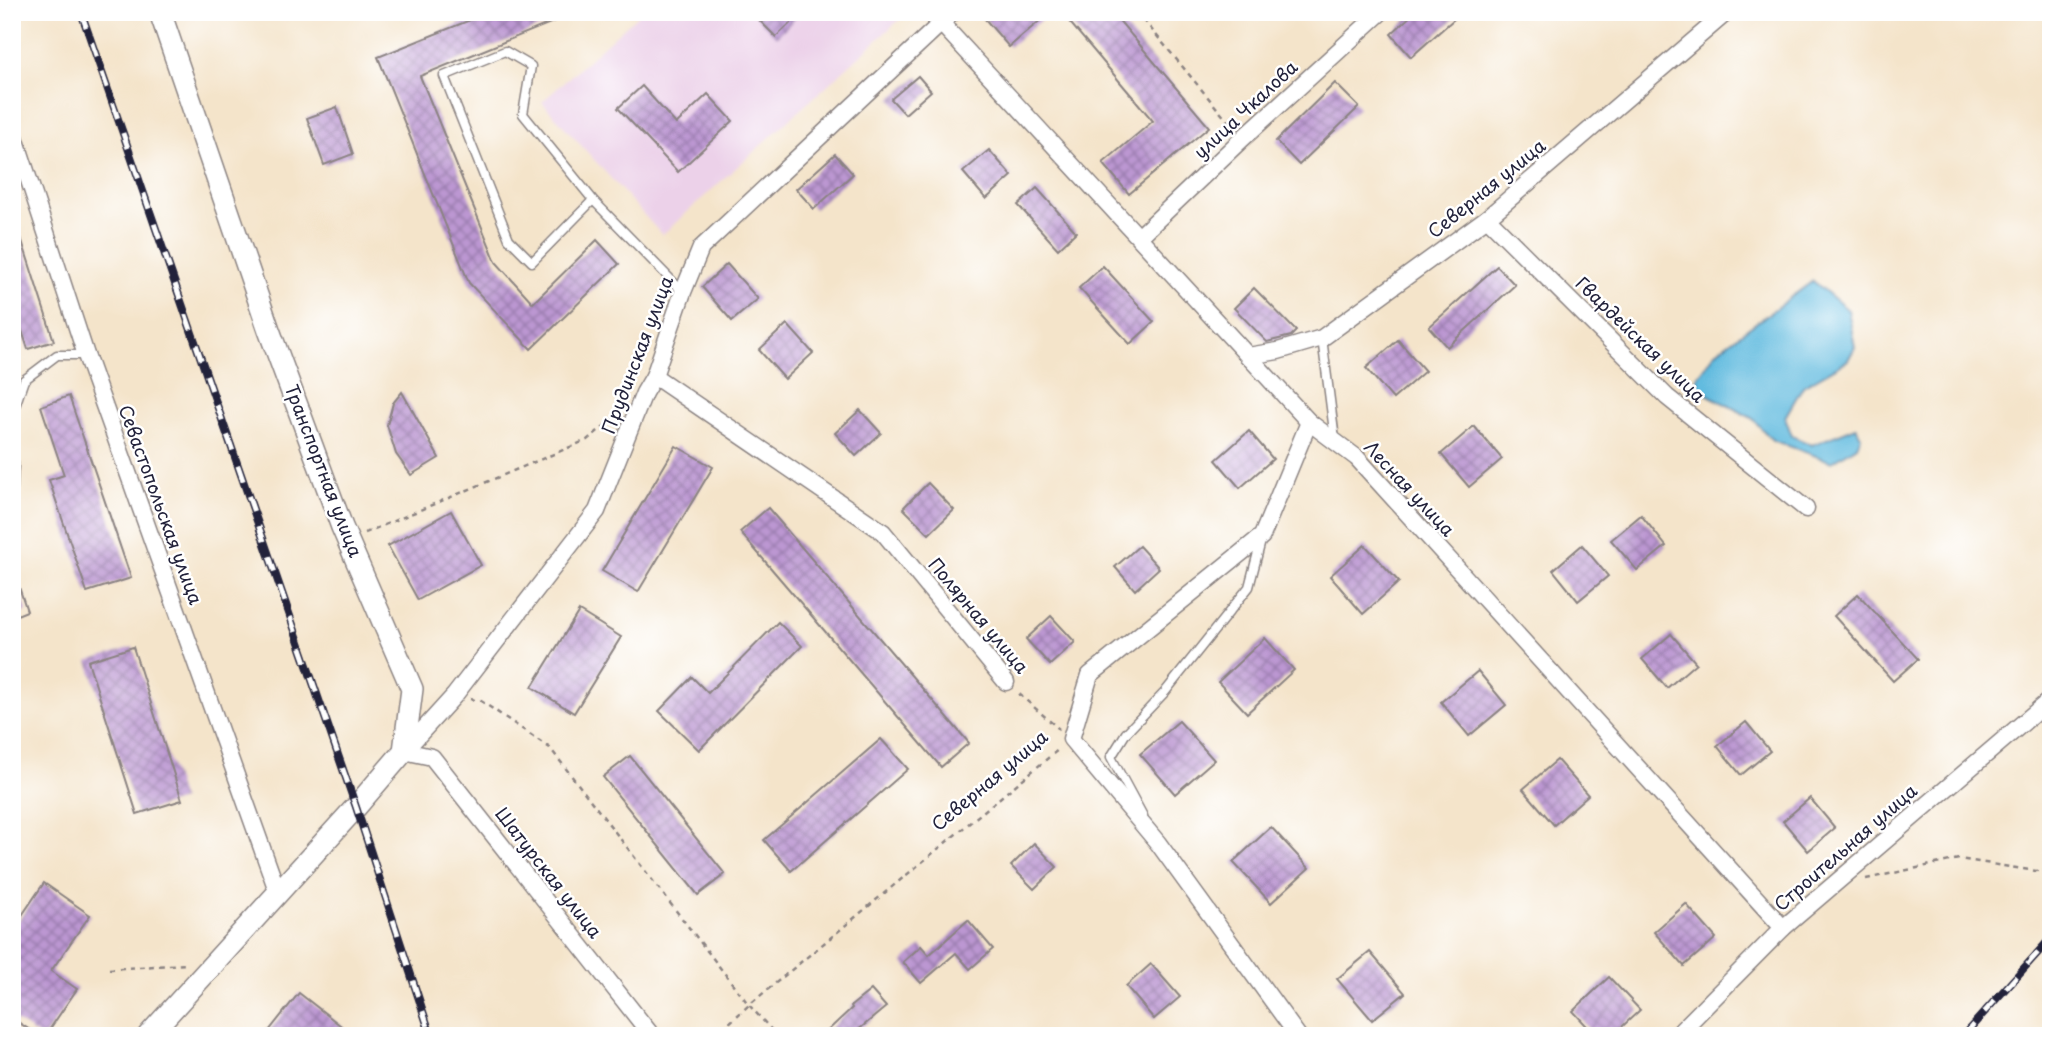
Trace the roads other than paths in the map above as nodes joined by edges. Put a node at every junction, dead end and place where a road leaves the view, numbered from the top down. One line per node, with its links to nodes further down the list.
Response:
1 (1381, 12): 8 (street, улица Чкалова)
2 (1727, 12): 7 (street, Северная улица)
3 (947, 18): 8 (street, Лесная улица); 9 (street, Прудинская улица)
4 (165, 20): 23 (street, Транспортная улица)
5 (12, 128): 11 (street, Севастопольская улица)
6 (593, 200): 6 (lane); 9 (lane)
7 (1487, 218): 10 (street, Северная улица); 19 (street, Гвардейская улица)
8 (1139, 237): 12 (street, Лесная улица)
9 (683, 292): 13 (street, Прудинская улица)
10 (1322, 338): 12 (street, Северная улица); 16 (lane)
11 (86, 355): 14 (lane); 25 (street, Севастопольская улица)
12 (1248, 356): 15 (street, Лесная улица)
13 (654, 376): 21 (street, Полярная улица); 23 (street, Прудинская улица)
14 (12, 415)
15 (1309, 422): 16 (street, Лесная улица); 20 (street, Северная улица)
16 (1335, 442): 26 (street, Лесная улица)
17 (12, 447): 18 (lane)
18 (12, 501)
19 (1806, 509)
20 (1262, 536): 24 (lane); 24 (street, Северная улица)
21 (1006, 682)
22 (2051, 699): 26 (street, Строительная улица)
23 (404, 751): 25 (street); 28 (street, Шатурская улица)
24 (1158, 843): 29 (street)
25 (278, 893): 27 (street)
26 (1783, 928): 30 (street, Строительная улица)
27 (148, 1036)
28 (652, 1036)
29 (1298, 1036)
30 (1676, 1036)

